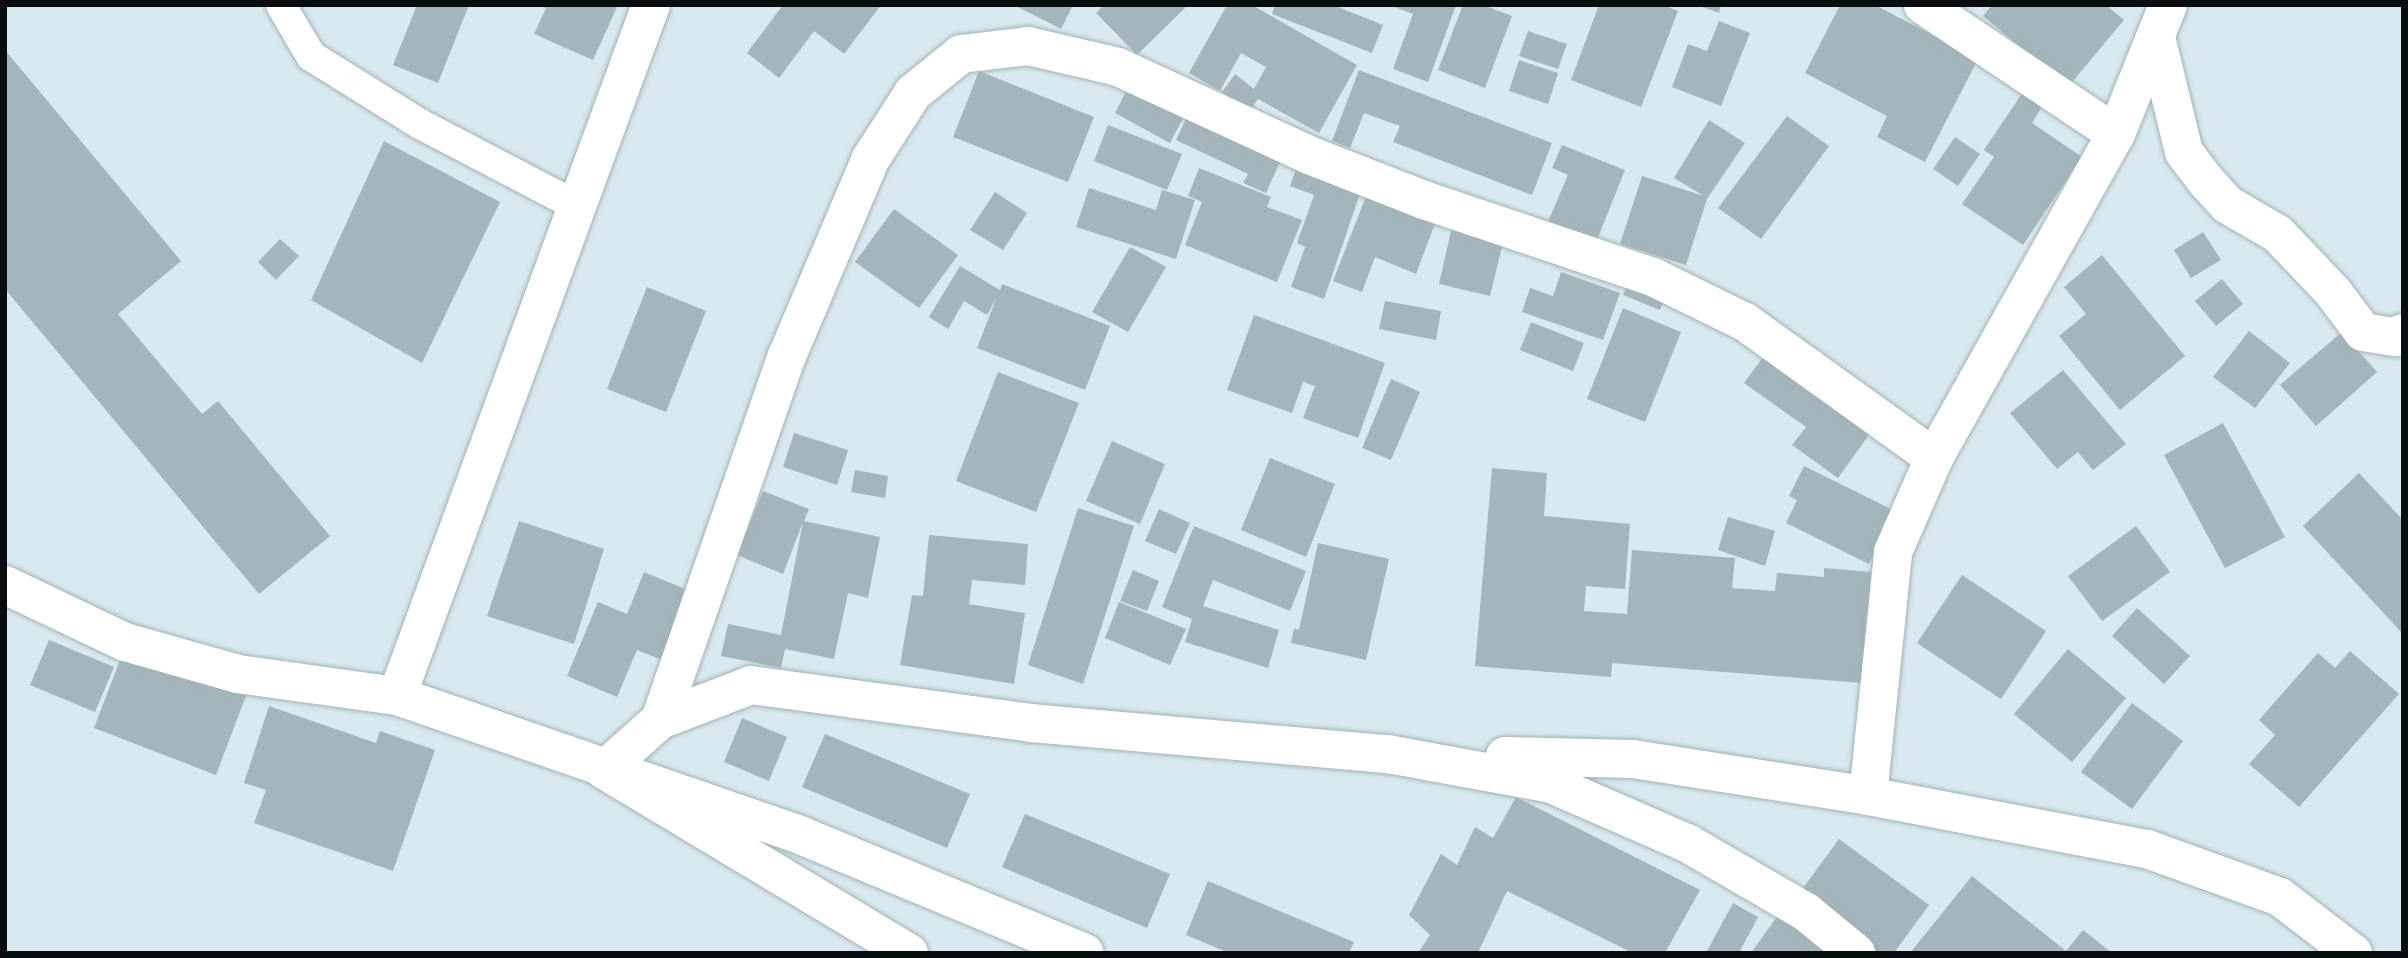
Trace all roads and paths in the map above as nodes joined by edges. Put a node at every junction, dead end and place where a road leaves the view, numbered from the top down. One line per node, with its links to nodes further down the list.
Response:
1 (281, 5): 6 (lane)
2 (651, 5): 6 (street)
3 (1923, 5): 5 (street)
4 (2162, 21): 5 (street); 7 (street)
5 (2116, 134): 8 (street)
6 (577, 205): 10 (street)
7 (2403, 333)
8 (1934, 458): 11 (street); 14 (street)
9 (5, 585): 10 (street)
10 (397, 696): 13 (street)
11 (660, 720): 12 (street); 13 (street)
12 (1388, 754): 14 (street); 17 (street)
13 (604, 770): 15 (street); 16 (street)
14 (1868, 796): 18 (street)
15 (909, 953)
16 (1085, 953)
17 (1856, 953)
18 (2353, 953)

